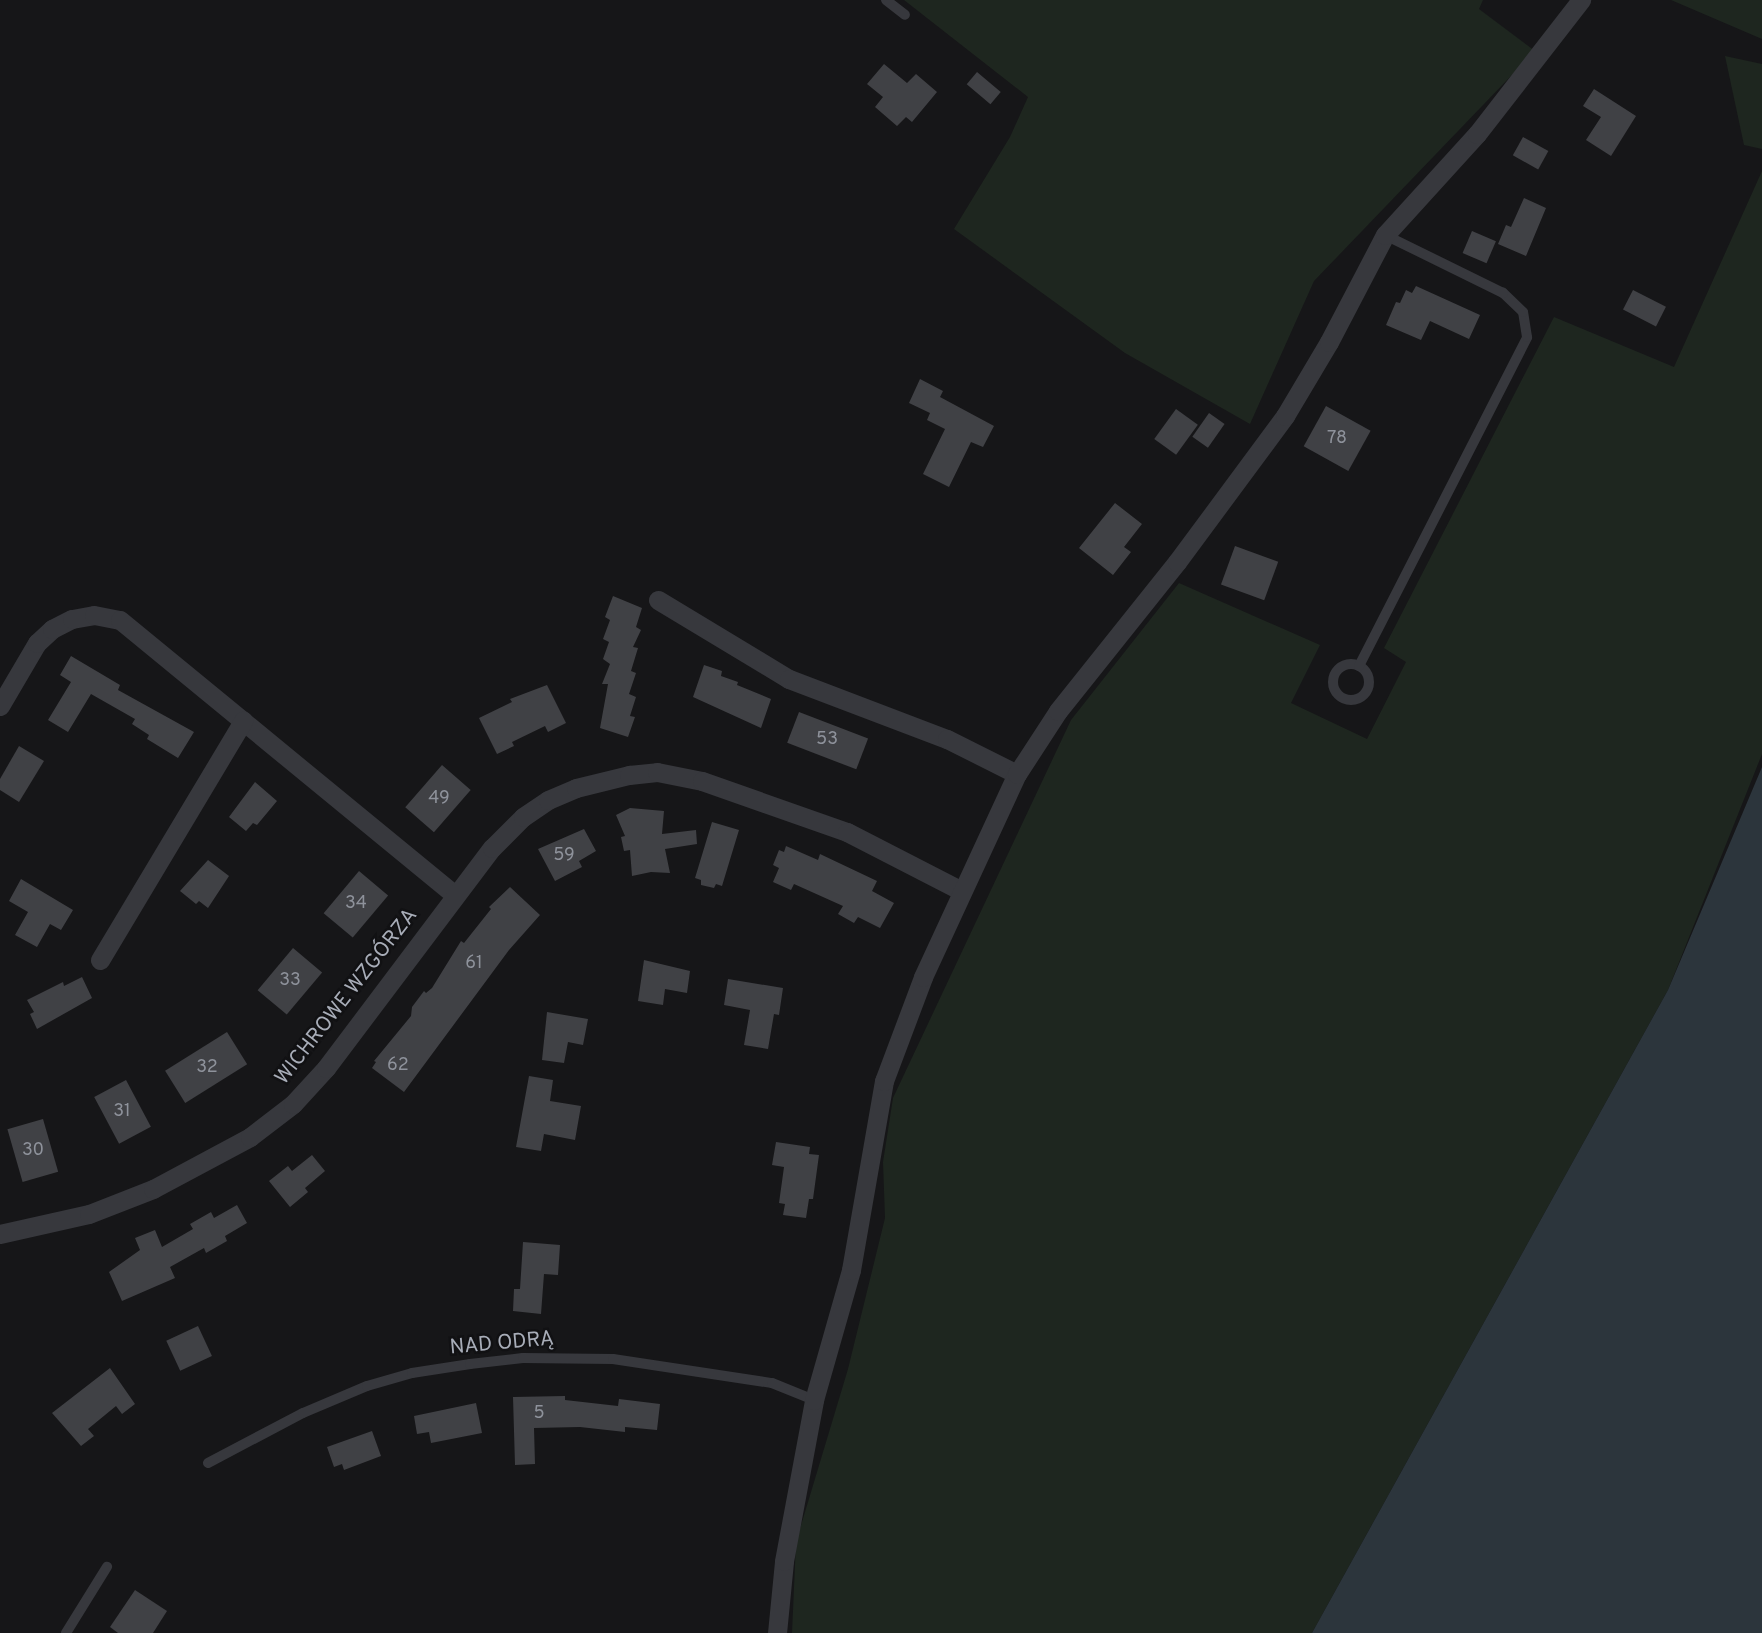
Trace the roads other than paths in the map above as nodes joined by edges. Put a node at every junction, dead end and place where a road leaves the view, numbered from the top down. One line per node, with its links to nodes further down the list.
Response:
1 (886, 0): 3 (lane)
2 (1581, 0): 4 (street)
3 (905, 15)
4 (1385, 235): 6 (lane); 9 (street)
5 (658, 600): 9 (street)
6 (1359, 666)
7 (0, 706): 8 (street)
8 (243, 721): 11 (street); 12 (street)
9 (1017, 774): 10 (street)
10 (962, 891): 11 (street, WICHROWE WZGÓRZA); 14 (street)
11 (454, 894): 13 (street, WICHROWE WZGÓRZA)
12 (100, 960)
13 (0, 1234)
14 (814, 1400): 15 (lane, NAD ODRĄ); 18 (street)
15 (208, 1463)
16 (107, 1567): 17 (lane)
17 (66, 1633)
18 (776, 1633)

